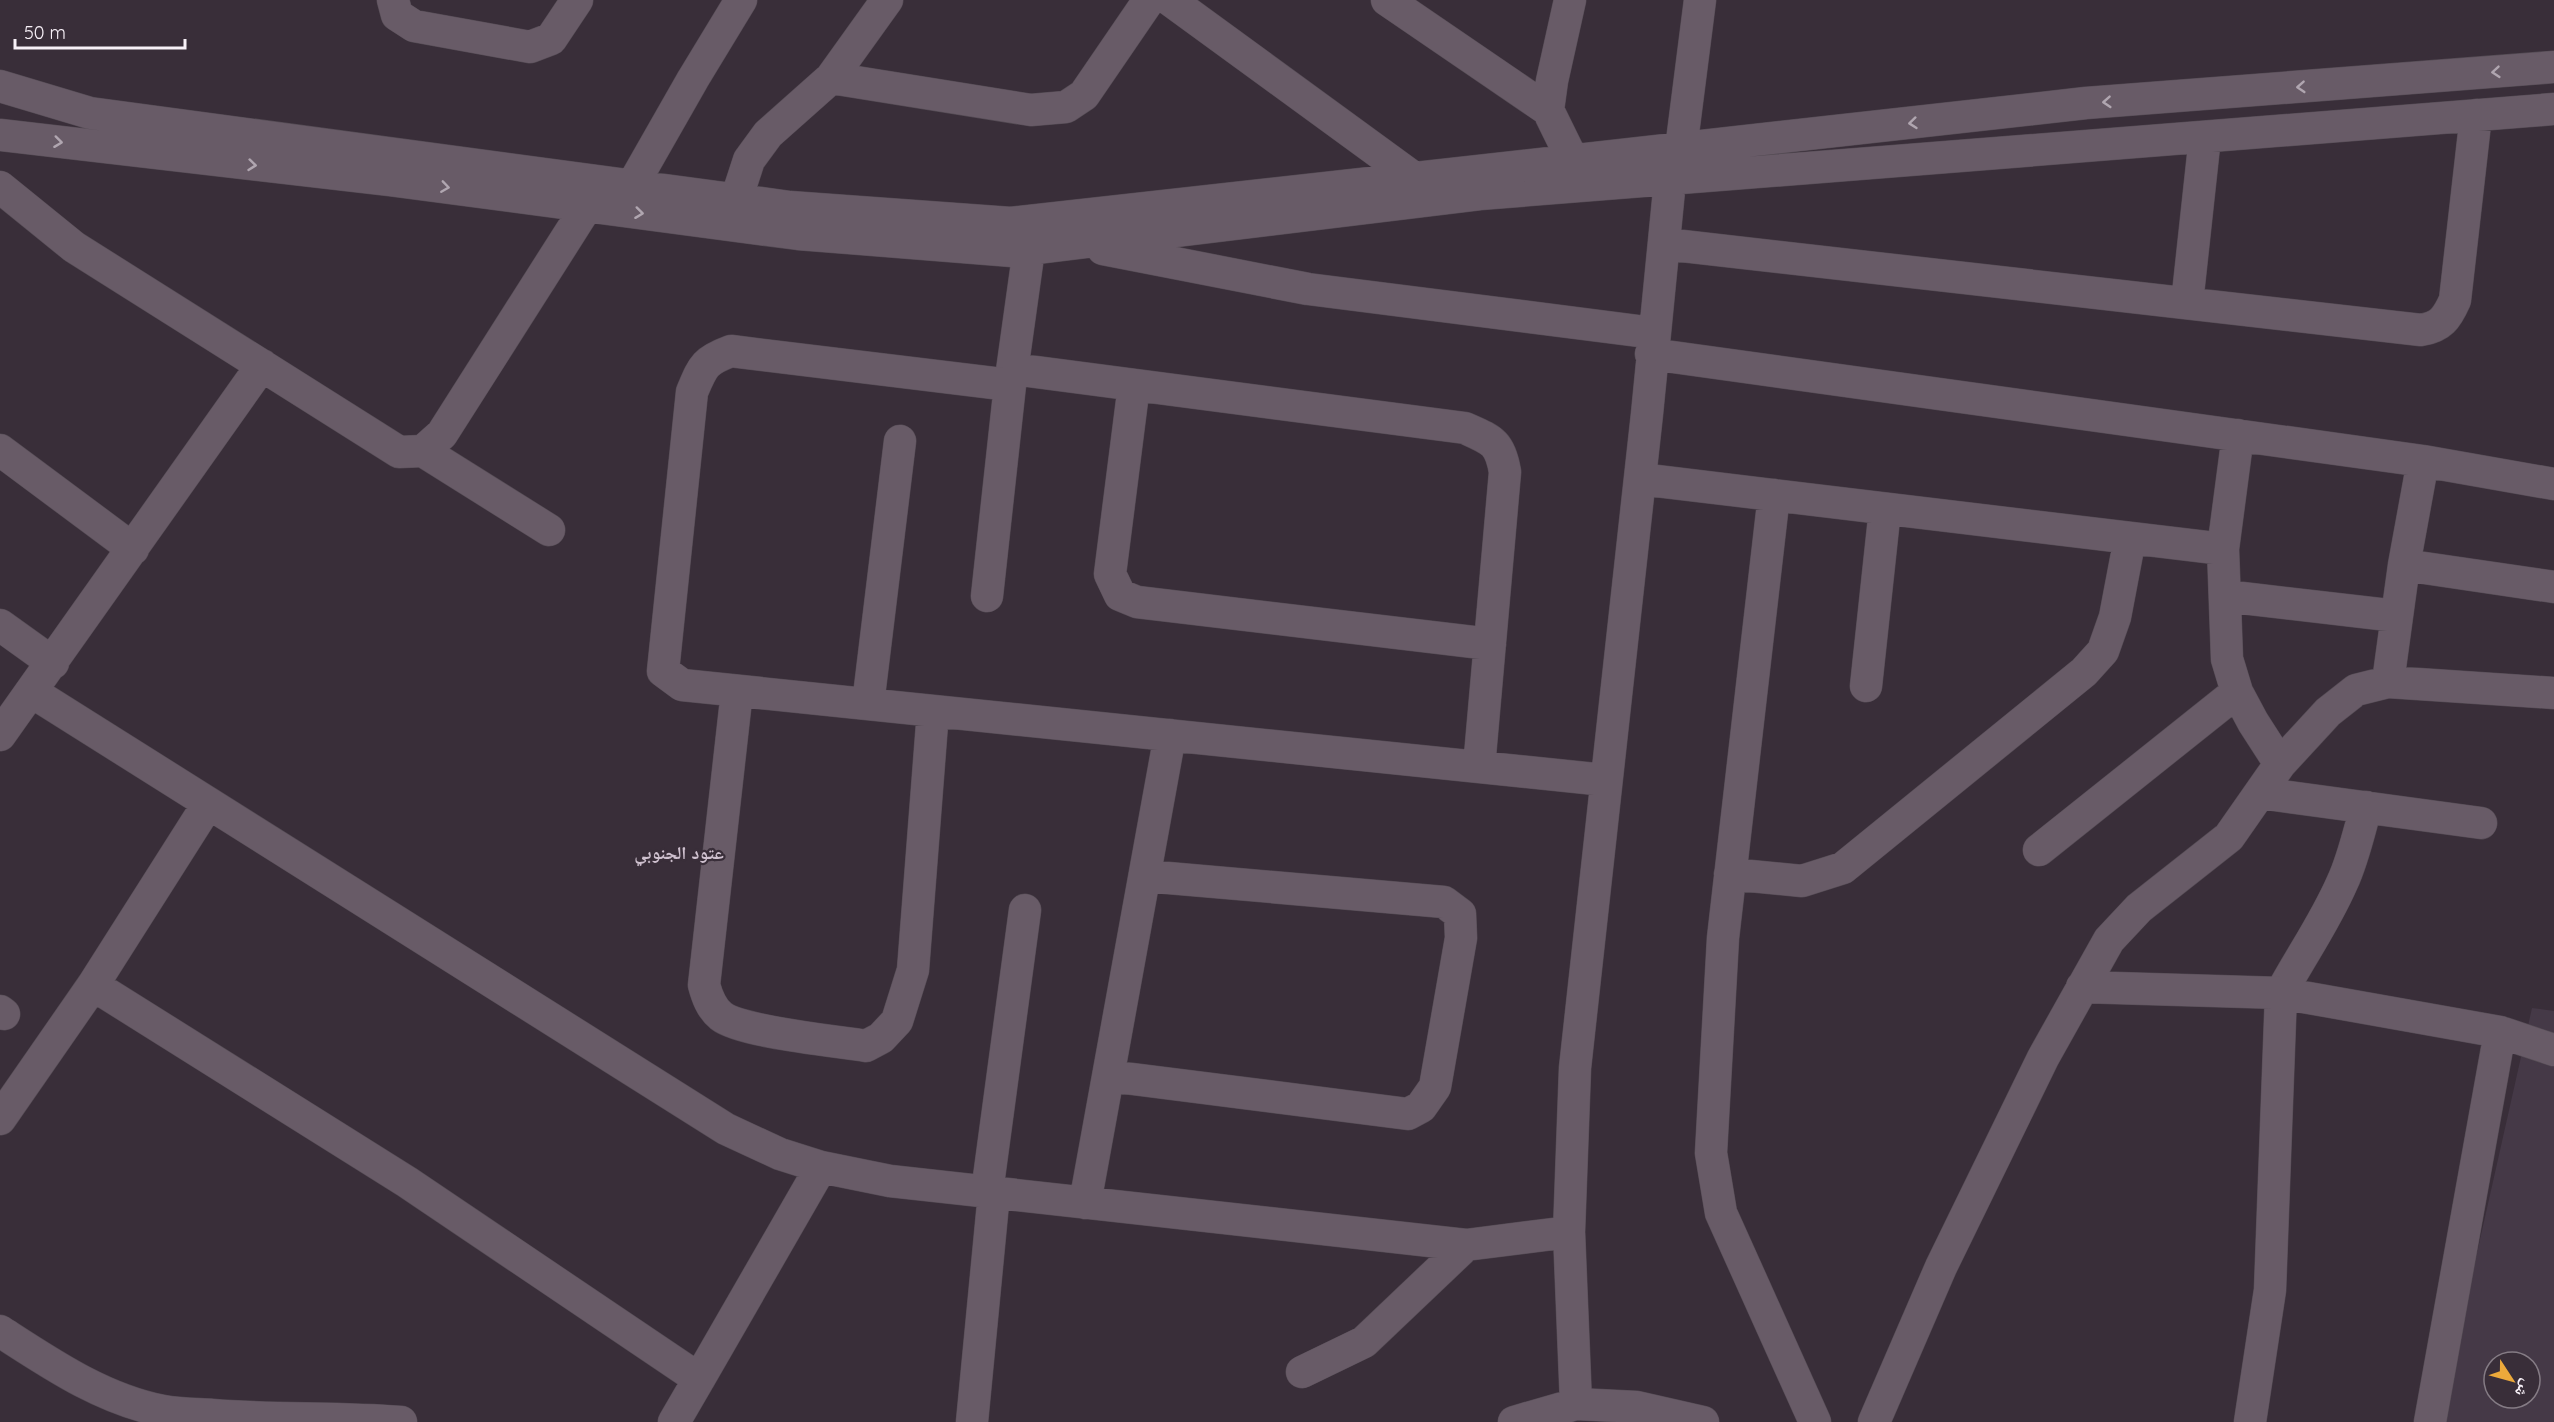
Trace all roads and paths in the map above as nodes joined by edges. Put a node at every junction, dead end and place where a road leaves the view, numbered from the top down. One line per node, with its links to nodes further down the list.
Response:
1 (393, 0): 2 (street)
2 (577, 0)
3 (741, 0): 21 (street)
4 (887, 0): 11 (street)
5 (1149, 0): 11 (street)
6 (1170, 0): 20 (street)
7 (1387, 0): 14 (street)
8 (1570, 0): 14 (street)
9 (1700, 0): 18 (street)
10 (2554, 67): 18 (street, one-way to 18)
11 (831, 78): 23 (street)
12 (0, 86): 21 (street)
13 (2554, 109): 15 (street)
14 (1548, 110): 19 (street)
15 (2476, 115): 17 (street); 28 (street)
16 (0, 135): 24 (street, one-way to 24)
17 (2205, 137): 18 (street); 28 (street)
18 (1675, 159): 19 (street); 25 (street); 26 (street)
19 (1573, 160): 20 (street)
20 (1414, 178): 23 (street)
21 (632, 186): 23 (street)
22 (0, 187): 30 (street)
23 (736, 200)
24 (587, 206): 27 (street, one-way to 27); 36 (street)
25 (1074, 244): 27 (street); 29 (street)
26 (1665, 244): 28 (street); 29 (street)
27 (1029, 249): 31 (street)
28 (2187, 303)
29 (1653, 343): 33 (street); 38 (street)
30 (262, 365): 36 (street); 44 (street)
31 (1012, 377): 32 (street); 48 (street); 56 (street)
32 (1134, 385): 52 (street); 52 (street)
33 (2238, 435): 37 (street); 45 (street)
34 (900, 441): 60 (street)
35 (0, 451): 44 (street)
36 (423, 451): 42 (street)
37 (2423, 461): 39 (street); 46 (street)
38 (1640, 479): 40 (street); 66 (street)
39 (2554, 484)
40 (1774, 495): 41 (street); 72 (street)
41 (1885, 508): 43 (street); 55 (street)
42 (549, 530)
43 (2130, 538): 45 (street); 72 (street)
44 (133, 549): 53 (street)
45 (2223, 549): 49 (street)
46 (2404, 565): 47 (street); 50 (street)
47 (2554, 588)
48 (987, 596)
49 (2225, 596): 50 (street); 58 (street)
50 (2397, 616): 54 (street)
51 (0, 625): 53 (street)
52 (1490, 644): 65 (street)
53 (53, 663): 57 (street)
54 (2388, 682): 59 (street); 64 (street)
55 (1866, 686)
56 (737, 691): 60 (street); 61 (street)
57 (32, 692): 62 (street); 68 (street)
58 (2237, 692): 64 (street); 71 (street)
59 (2554, 693)
60 (868, 704): 61 (street)
61 (933, 711): 63 (street)
62 (0, 735)
63 (1170, 735): 65 (street); 73 (street)
64 (2280, 764): 67 (street)
65 (1479, 767): 66 (street)
66 (1605, 780): 85 (street)
67 (2260, 793): 69 (street); 76 (street)
68 (208, 804): 75 (street); 82 (street)
69 (2366, 807): 70 (street); 77 (street)
70 (2481, 823)
71 (2039, 850)
72 (1731, 874): 97 (street)
73 (1145, 876): 80 (street); 80 (street)
74 (1025, 910): 83 (street)
75 (93, 985): 81 (street); 89 (street)
76 (2082, 987): 77 (street); 98 (street)
77 (2281, 993): 78 (street); 99 (street)
78 (2500, 1032): 79 (street); 100 (street)
79 (2554, 1050)
80 (1108, 1076): 84 (street)
81 (0, 1119)
82 (821, 1167): 83 (street); 89 (street)
83 (990, 1192): 84 (street); 94 (street)
84 (1085, 1203): 86 (street)
85 (1569, 1232): 86 (street); 90 (street)
86 (1466, 1245): 88 (street)
87 (0, 1331): 91 (street)
88 (1302, 1372)
89 (699, 1379): 93 (street)
90 (1576, 1404): 95 (street); 96 (street)
91 (137, 1413): 92 (street)
92 (401, 1422)
93 (674, 1422)
94 (972, 1422)
95 (1514, 1422)
96 (1703, 1422)
97 (1815, 1422)
98 (1874, 1422)
99 (2250, 1422)
100 (2430, 1422)

